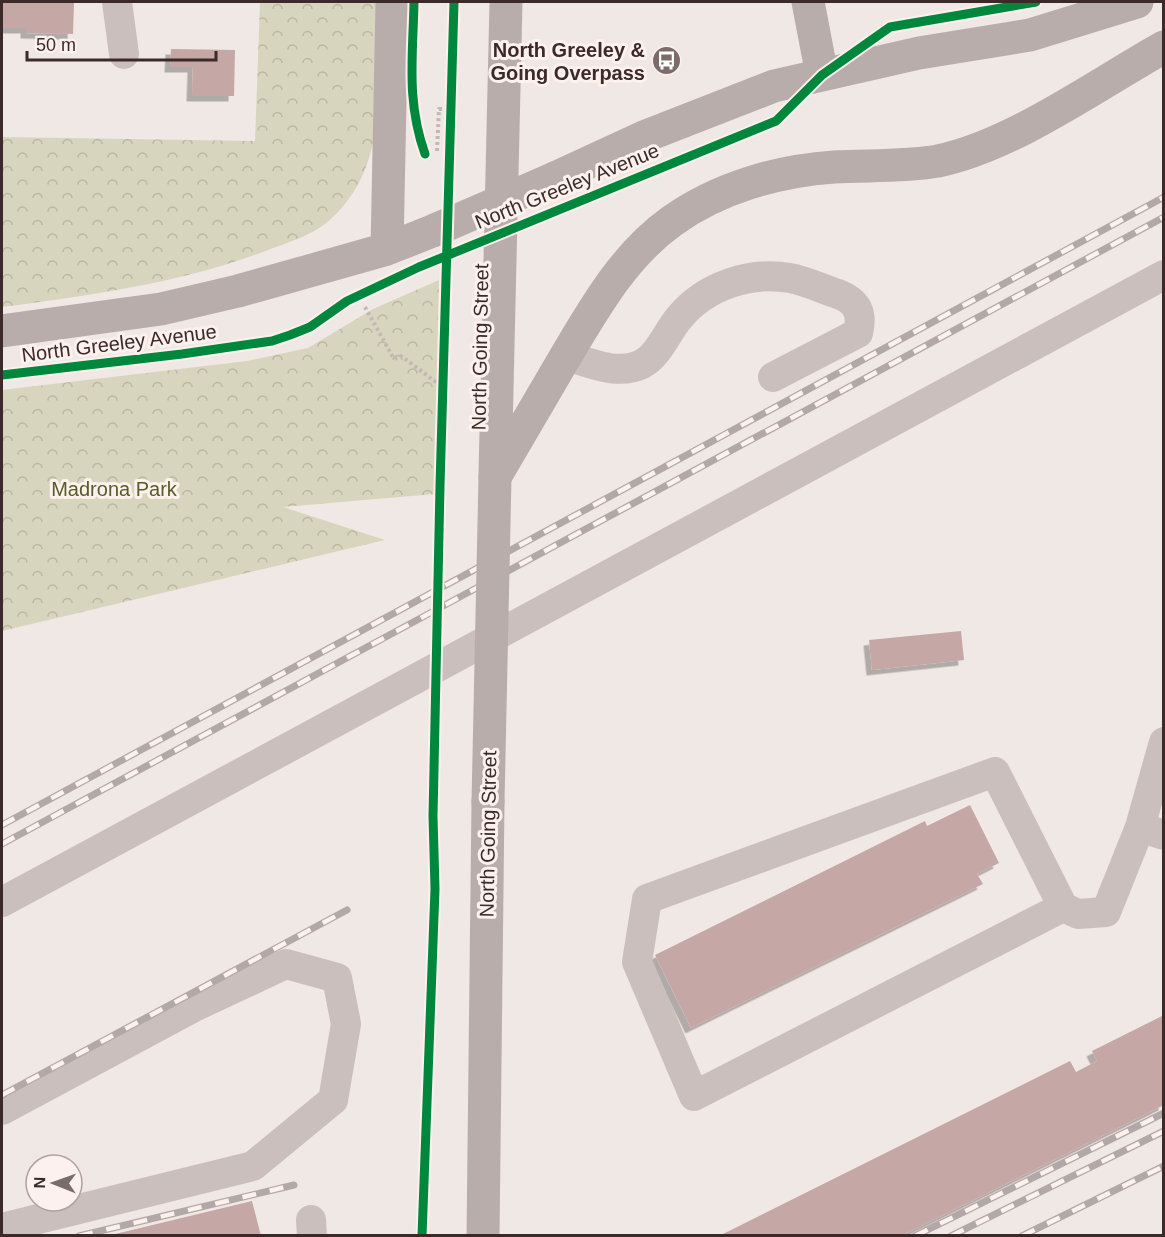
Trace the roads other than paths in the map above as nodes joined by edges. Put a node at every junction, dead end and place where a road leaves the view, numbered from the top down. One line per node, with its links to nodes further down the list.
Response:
1 (117, 2): 7 (street)
2 (392, 2): 9 (main road)
3 (506, 2): 14 (main road, North Going Street)
4 (808, 2): 8 (main road)
5 (1137, 2): 8 (main road, North Greeley Avenue)
6 (1164, 46): 12 (main road)
7 (124, 54)
8 (822, 75): 9 (main road, North Greeley Avenue, bridge)
9 (387, 249): 11 (main road, North Greeley Avenue)
10 (1164, 274): 17 (street)
11 (2, 331)
12 (567, 356): 13 (street); 14 (main road)
13 (773, 377)
14 (495, 477): 21 (main road, North Going Street, bridge)
15 (1164, 742): 16 (street)
16 (1152, 831): 18 (street)
17 (2, 902)
18 (1064, 907): 18 (street)
19 (2, 1110): 20 (street)
20 (2, 1228)
21 (483, 1236)

